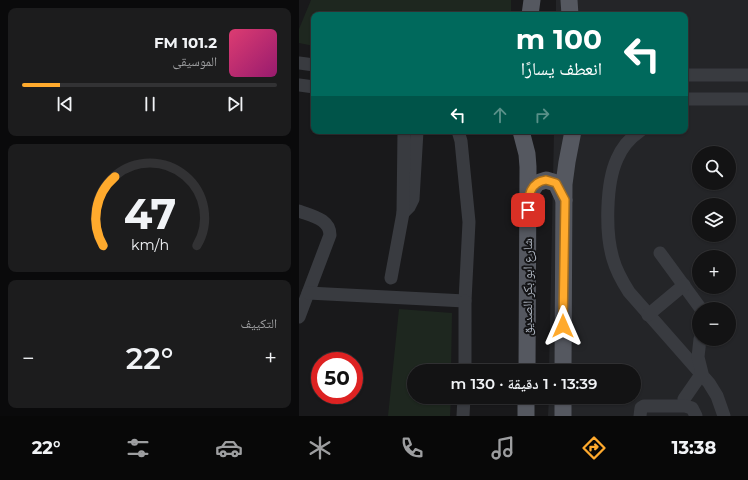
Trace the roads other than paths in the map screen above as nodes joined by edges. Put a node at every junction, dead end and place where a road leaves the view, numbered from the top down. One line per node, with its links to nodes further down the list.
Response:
1 (532, 0): 3 (main road)
2 (569, 0): 4 (main road)
3 (530, 12)
4 (570, 12)
5 (299, 63): 6 (street)
6 (311, 65)
7 (688, 75): 8 (street)
8 (748, 75)
9 (299, 85): 10 (street)
10 (311, 87)
11 (748, 99): 12 (street)
12 (688, 100)
13 (404, 134): 22 (street)
14 (417, 134): 22 (street)
15 (461, 134): 27 (street)
16 (522, 134): 19 (main road, شارع ابو بكر الصديق)
17 (572, 134): 20 (main road)
18 (636, 134): 30 (street)
19 (528, 196): 20 (main road); 33 (main road, شارع ابو بكر الصديق)
20 (565, 200): 34 (main road)
21 (299, 211): 26 (street)
22 (403, 213): 24 (street)
23 (660, 253): 25 (street)
24 (391, 278)
25 (684, 285): 28 (street); 30 (street)
26 (308, 293): 27 (street); 29 (street)
27 (465, 301): 32 (street)
28 (696, 302)
29 (300, 312)
30 (648, 315): 35 (street)
31 (699, 346): 35 (street)
32 (465, 364)
33 (527, 364)
34 (563, 364)
35 (702, 373): 36 (street); 45 (street)
36 (684, 399)
37 (464, 404): 40 (street)
38 (526, 404): 41 (main road)
39 (563, 404): 42 (main road)
40 (463, 416)
41 (526, 416)
42 (563, 416)
43 (641, 416): 44 (street)
44 (696, 416)
45 (724, 416)

